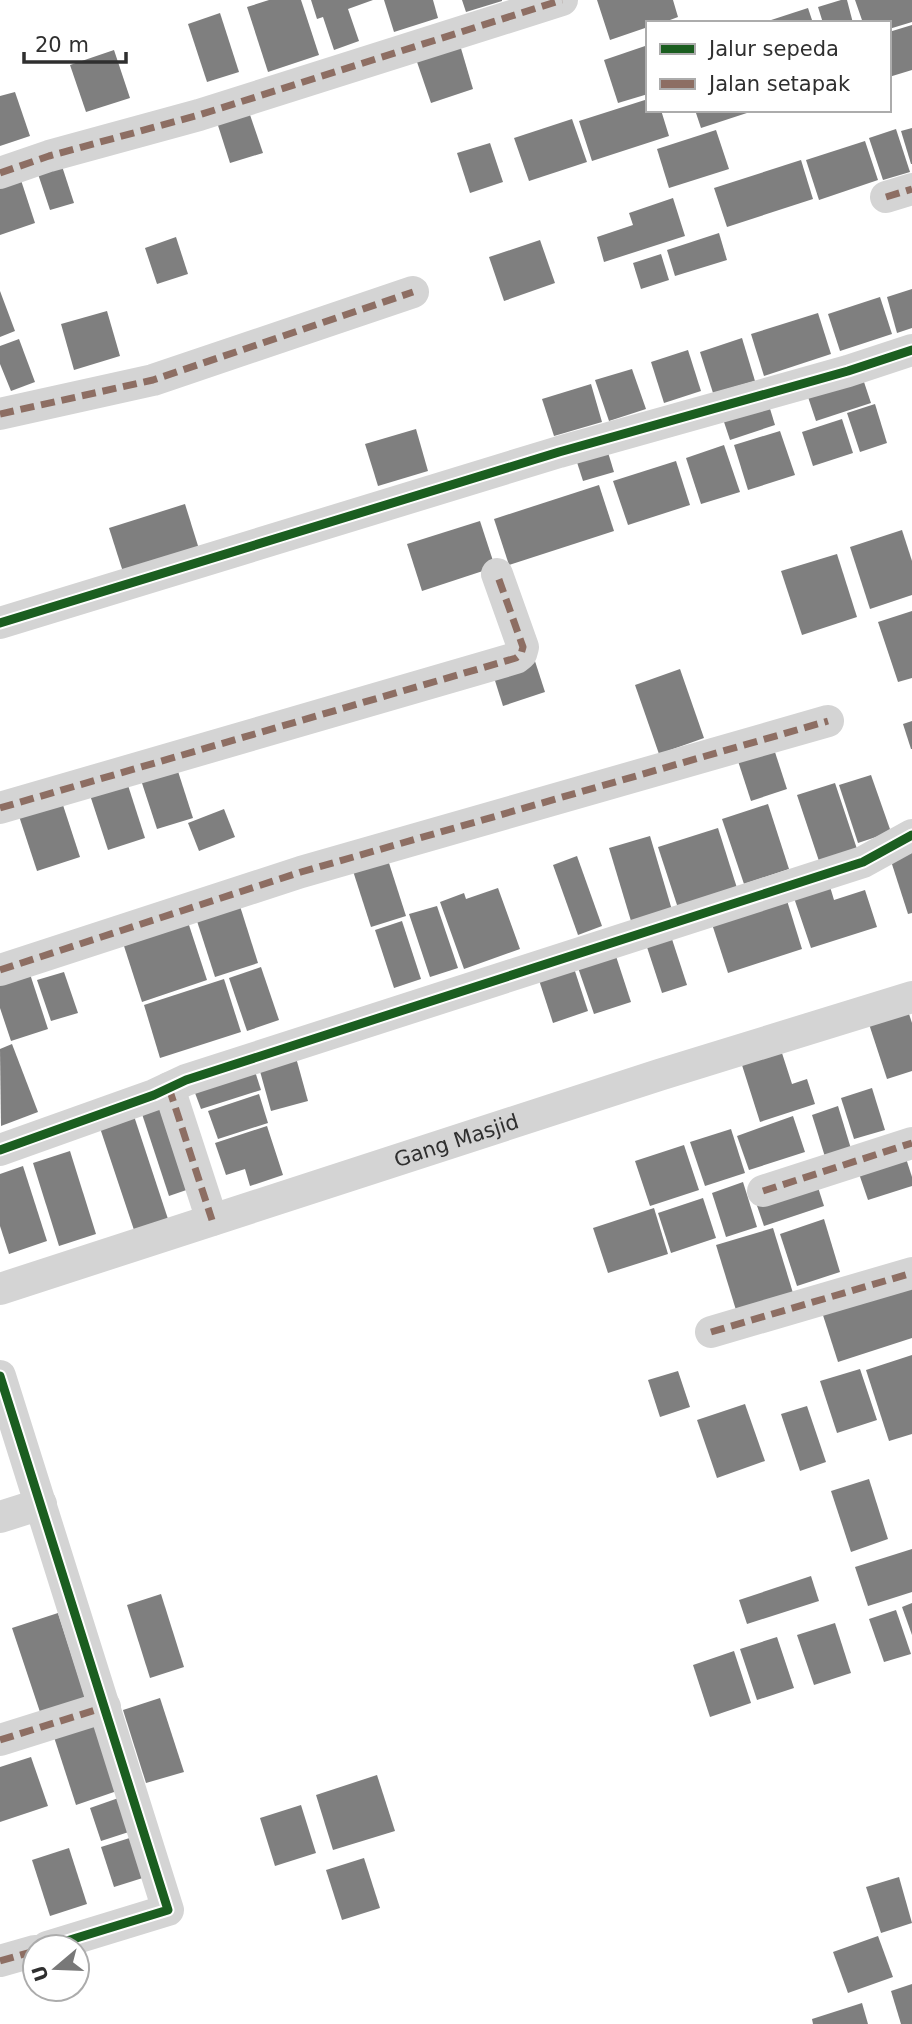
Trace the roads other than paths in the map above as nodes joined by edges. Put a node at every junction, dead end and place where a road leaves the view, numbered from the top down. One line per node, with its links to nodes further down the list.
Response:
1 (562, 0): 2 (street)
2 (0, 173)
3 (413, 292): 5 (street)
4 (912, 350): 7 (street)
5 (0, 414)
6 (497, 574): 9 (street)
7 (0, 623)
8 (828, 721): 11 (street)
9 (0, 808)
10 (912, 835): 13 (street)
11 (0, 970)
12 (912, 997): 17 (street, Gang Masjid)
13 (169, 1088): 15 (street); 17 (street)
14 (912, 1143): 16 (street)
15 (0, 1150)
16 (763, 1191)
17 (212, 1220): 19 (street, Gang Masjid)
18 (912, 1273): 20 (street)
19 (0, 1289)
20 (711, 1332)
21 (0, 1376): 22 (street)
22 (41, 1504): 23 (street); 24 (street)
23 (0, 1517)
24 (105, 1707): 25 (street); 26 (street)
25 (0, 1740)
26 (91, 1934)
27 (21, 1955): 28 (street)
28 (0, 1961)

